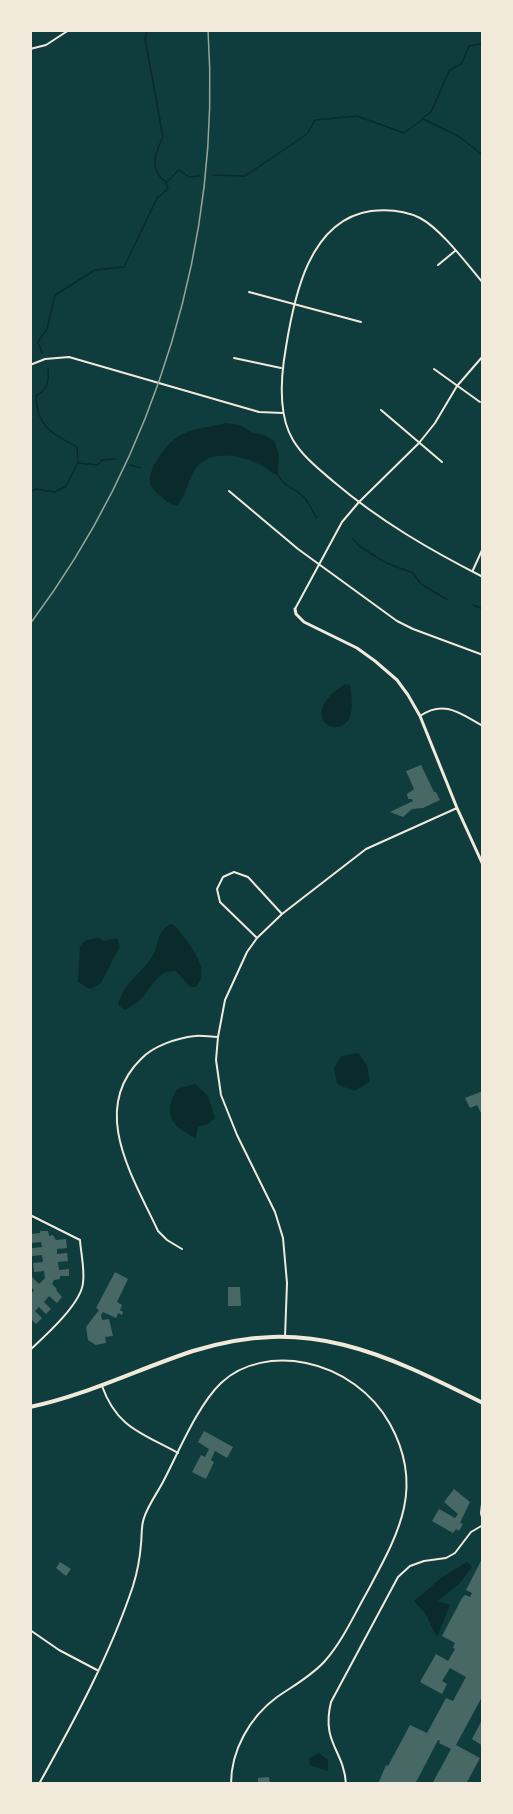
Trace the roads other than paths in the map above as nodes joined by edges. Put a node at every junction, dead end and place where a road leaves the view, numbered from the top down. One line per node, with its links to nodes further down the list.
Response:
1 (69, 30): 2 (street)
2 (30, 49)
3 (455, 251): 4 (street); 5 (street); 7 (street)
4 (438, 265)
5 (483, 283)
6 (249, 292): 7 (street)
7 (293, 305): 8 (street); 12 (street)
8 (361, 321)
9 (483, 356): 14 (street)
10 (234, 358): 12 (street)
11 (30, 365): 17 (street)
12 (282, 368): 17 (street)
13 (434, 369): 14 (street)
14 (457, 386): 15 (street); 18 (street)
15 (480, 402)
16 (381, 410): 18 (street)
17 (283, 413): 21 (street)
18 (419, 443): 19 (street); 21 (street)
19 (442, 462)
20 (229, 491): 23 (street)
21 (358, 502): 23 (street); 24 (street)
22 (483, 548): 24 (street)
23 (318, 564): 26 (street); 27 (street)
24 (472, 571): 25 (street)
25 (483, 577)
26 (295, 609): 28 (street)
27 (483, 654)
28 (420, 716): 29 (street); 31 (street)
29 (482, 726): 30 (street)
30 (483, 736)
31 (457, 808): 32 (street); 33 (street)
32 (483, 865)
33 (282, 914): 34 (street); 34 (street)
34 (257, 938): 35 (street)
35 (218, 1037): 37 (street); 38 (street)
36 (30, 1215): 39 (street)
37 (182, 1249)
38 (285, 1337): 40 (main road); 41 (main road)
39 (30, 1350)
40 (102, 1386): 42 (main road); 43 (street)
41 (483, 1403)
42 (30, 1407)
43 (178, 1453): 47 (street); 49 (street)
44 (483, 1495): 45 (street)
45 (483, 1523): 50 (street)
46 (30, 1630): 47 (street)
47 (97, 1670): 48 (street)
48 (39, 1784)
49 (231, 1784)
50 (346, 1784)

